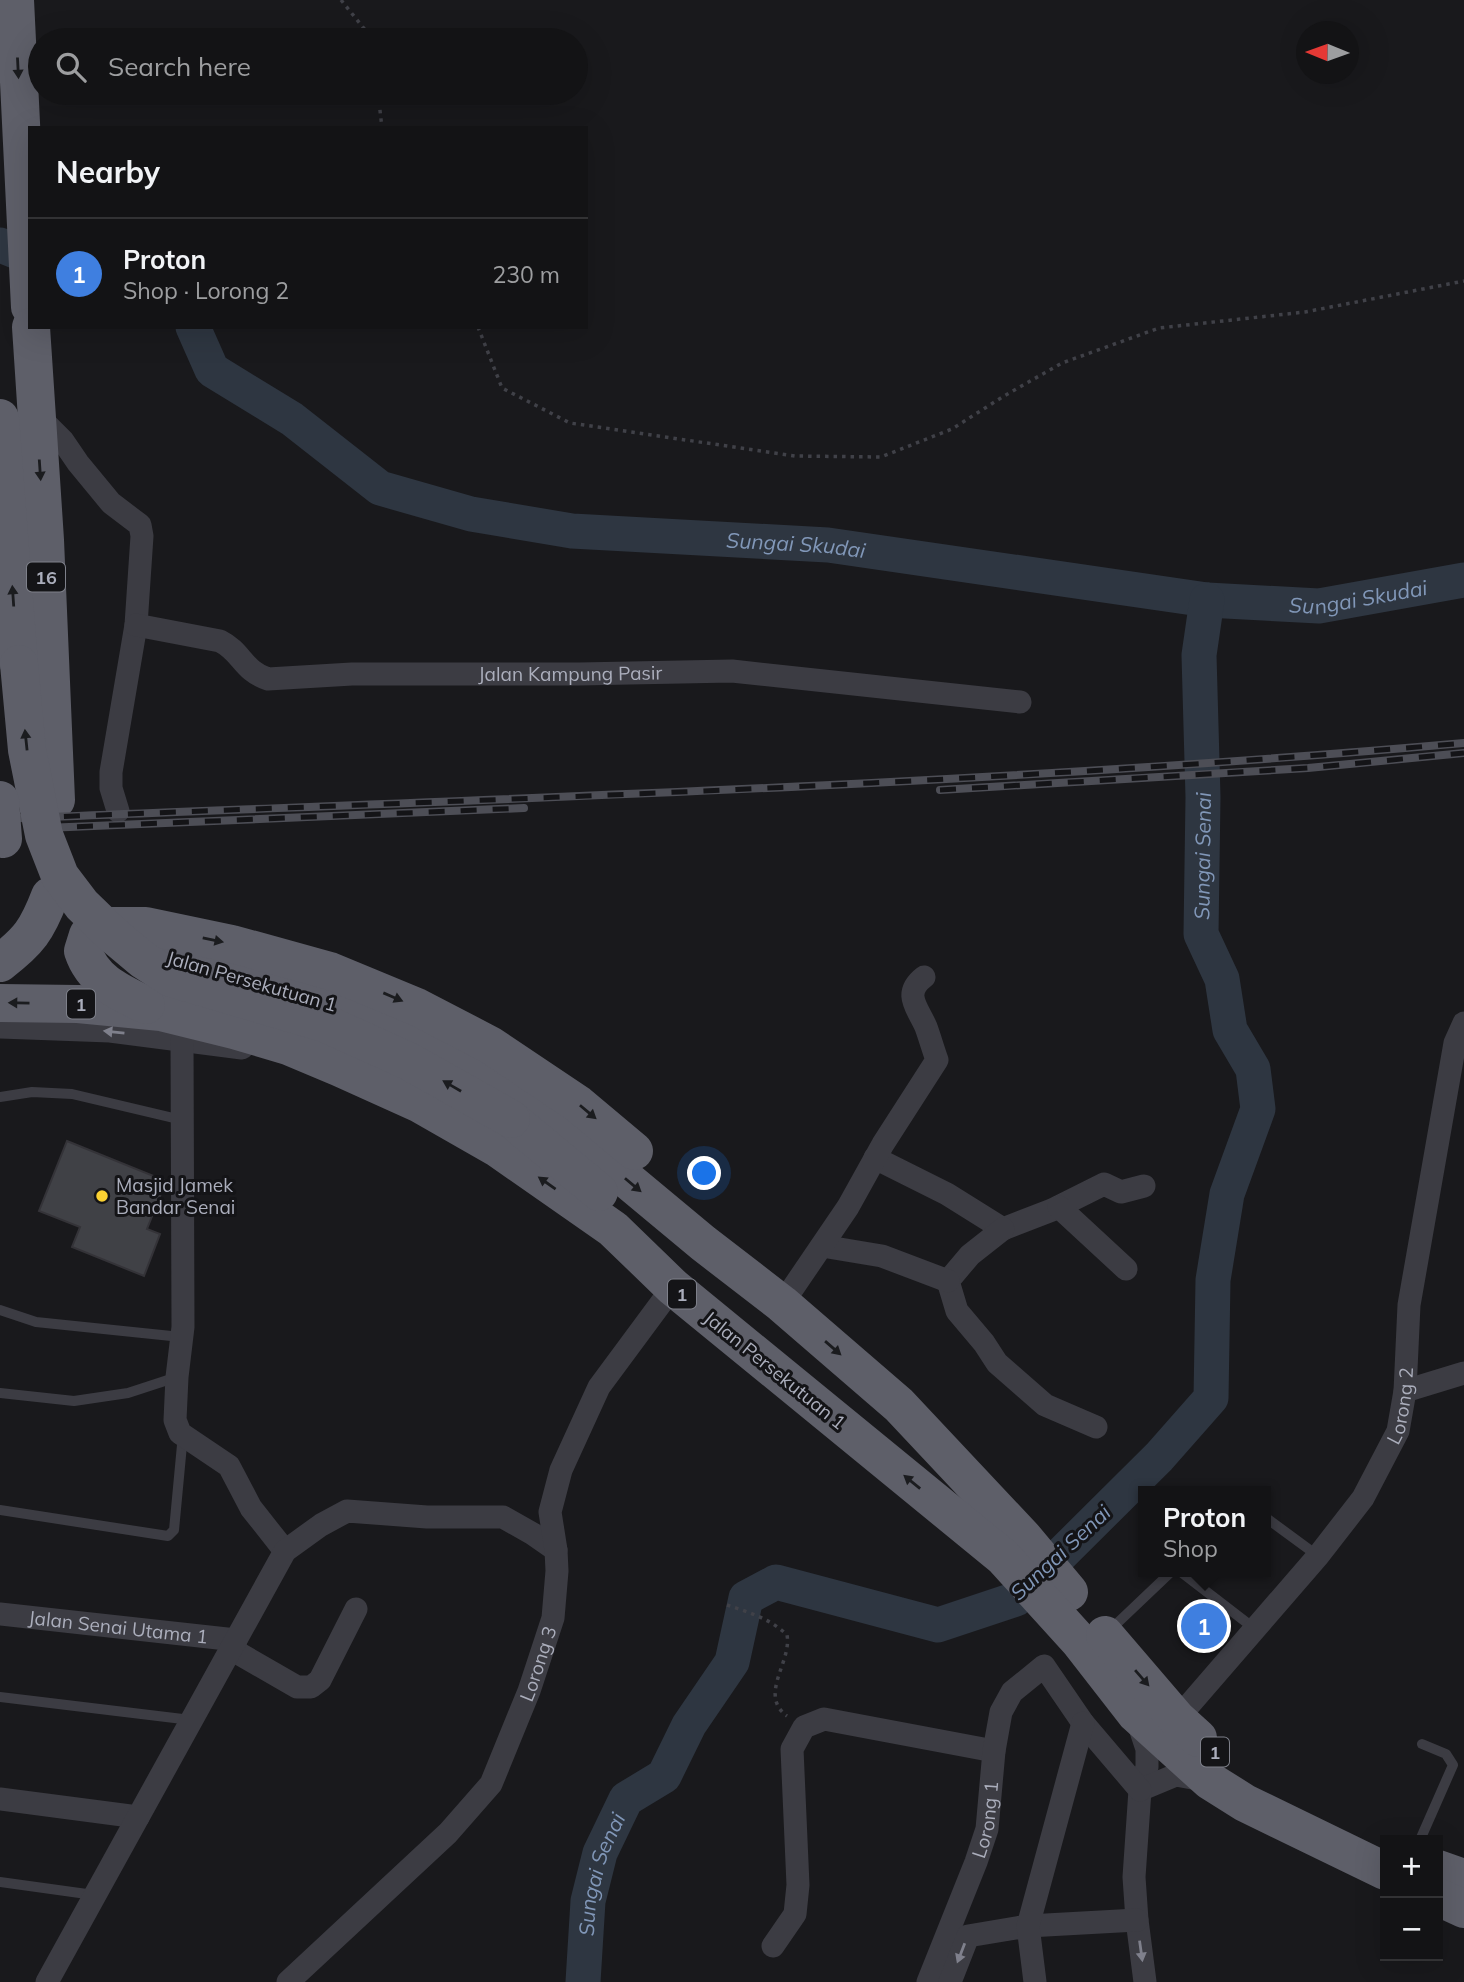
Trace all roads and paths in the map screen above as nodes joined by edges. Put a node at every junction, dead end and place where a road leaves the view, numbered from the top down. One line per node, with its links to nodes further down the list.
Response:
1 (15, 0): 6 (highway, one-way to 6)
2 (341, 0): 3 (path)
3 (364, 28)
4 (379, 105): 5 (path)
5 (382, 126)
6 (28, 264)
7 (1464, 281): 8 (path)
8 (479, 329)
9 (31, 340): 10 (highway, 16)
10 (18, 416): 11 (street); 14 (highway, 16, one-way to 14); 45 (highway, one-way to 10, bridge)
11 (136, 625): 12 (street, Jalan Kampung Pasir); 15 (street)
12 (1020, 702)
13 (0, 800): 16 (highway, bridge)
14 (56, 800): 17 (highway); 18 (highway, bridge)
15 (118, 811)
16 (2, 846)
17 (149, 940): 22 (highway); 34 (highway, Jalan Persekutuan 1 / 1, one-way to 34)
18 (0, 963)
19 (924, 977): 26 (street)
20 (0, 1003): 22 (highway, Jalan Persekutuan 1 / 1, one-way to 20)
21 (1464, 1023): 39 (street, Lorong 2)
22 (171, 1026): 23 (street, one-way to 23); 25 (street); 33 (highway, Jalan Persekutuan 1 / 1, one-way to 22)
23 (0, 1027)
24 (0, 1097): 25 (lane)
25 (182, 1121): 36 (street)
26 (875, 1158): 29 (street); 30 (street)
27 (1144, 1186): 28 (street)
28 (1059, 1207): 29 (street); 31 (street)
29 (1003, 1229): 32 (street)
30 (822, 1246): 32 (street); 34 (street)
31 (1126, 1269)
32 (948, 1281): 41 (street)
33 (673, 1287): 45 (highway, Jalan Persekutuan 1 / 1, one-way to 33); 46 (street, Lorong 3)
34 (782, 1304): 45 (highway, Jalan Persekutuan 1 / 1, one-way to 45)
35 (0, 1310): 36 (lane)
36 (181, 1338): 38 (street)
37 (1464, 1373): 39 (street)
38 (177, 1377): 40 (lane); 42 (street)
39 (1405, 1391): 48 (street, Lorong 2)
40 (0, 1393)
41 (1096, 1427)
42 (186, 1437): 43 (lane); 47 (street)
43 (0, 1510)
44 (1271, 1521): 48 (lane)
45 (1013, 1547): 54 (highway, Jalan Persekutuan 1 / 1)
46 (556, 1550): 47 (street); 82 (street, Lorong 3)
47 (285, 1551): 56 (street)
48 (1318, 1556): 55 (street, Lorong 2)
49 (1161, 1577): 54 (lane)
50 (1187, 1577): 55 (lane)
51 (727, 1605): 62 (path)
52 (356, 1609): 56 (street)
53 (0, 1614): 56 (street, Jalan Senai Utama 1)
54 (1081, 1619): 58 (highway, Jalan Persekutuan 1 / 1); 59 (highway, Jalan Persekutuan 1 / 1, one-way to 59)
55 (1255, 1629): 59 (street, Lorong 2)
56 (233, 1644): 60 (street)
57 (0, 1697): 60 (lane)
58 (1136, 1714): 65 (highway, Jalan Persekutuan 1 / 1); 66 (street)
59 (1177, 1719): 70 (highway, Jalan Persekutuan 1 / 1)
60 (191, 1720): 68 (street)
61 (1083, 1723): 64 (street, Lorong 1); 66 (street); 79 (street)
62 (804, 1727): 64 (street); 80 (street)
63 (1422, 1744): 69 (lane)
64 (994, 1751): 83 (street, Lorong 1)
65 (1210, 1781): 66 (street); 71 (highway, Jalan Persekutuan 1 / 1)
66 (1140, 1790): 78 (street)
67 (0, 1799): 68 (street)
68 (138, 1817): 75 (street)
69 (1422, 1835)
70 (1380, 1846)
71 (1380, 1869)
72 (1443, 1871): 73 (highway)
73 (1464, 1878)
74 (0, 1882): 75 (lane)
75 (94, 1895): 81 (street)
76 (1440, 1898): 77 (highway)
77 (1464, 1909)
78 (1137, 1920): 79 (street); 86 (street, one-way to 86)
79 (1028, 1926): 84 (street, one-way to 84); 85 (street)
80 (773, 1946)
81 (47, 1982)
82 (288, 1982)
83 (928, 1982)
84 (950, 1982)
85 (1035, 1982)
86 (1145, 1982)

